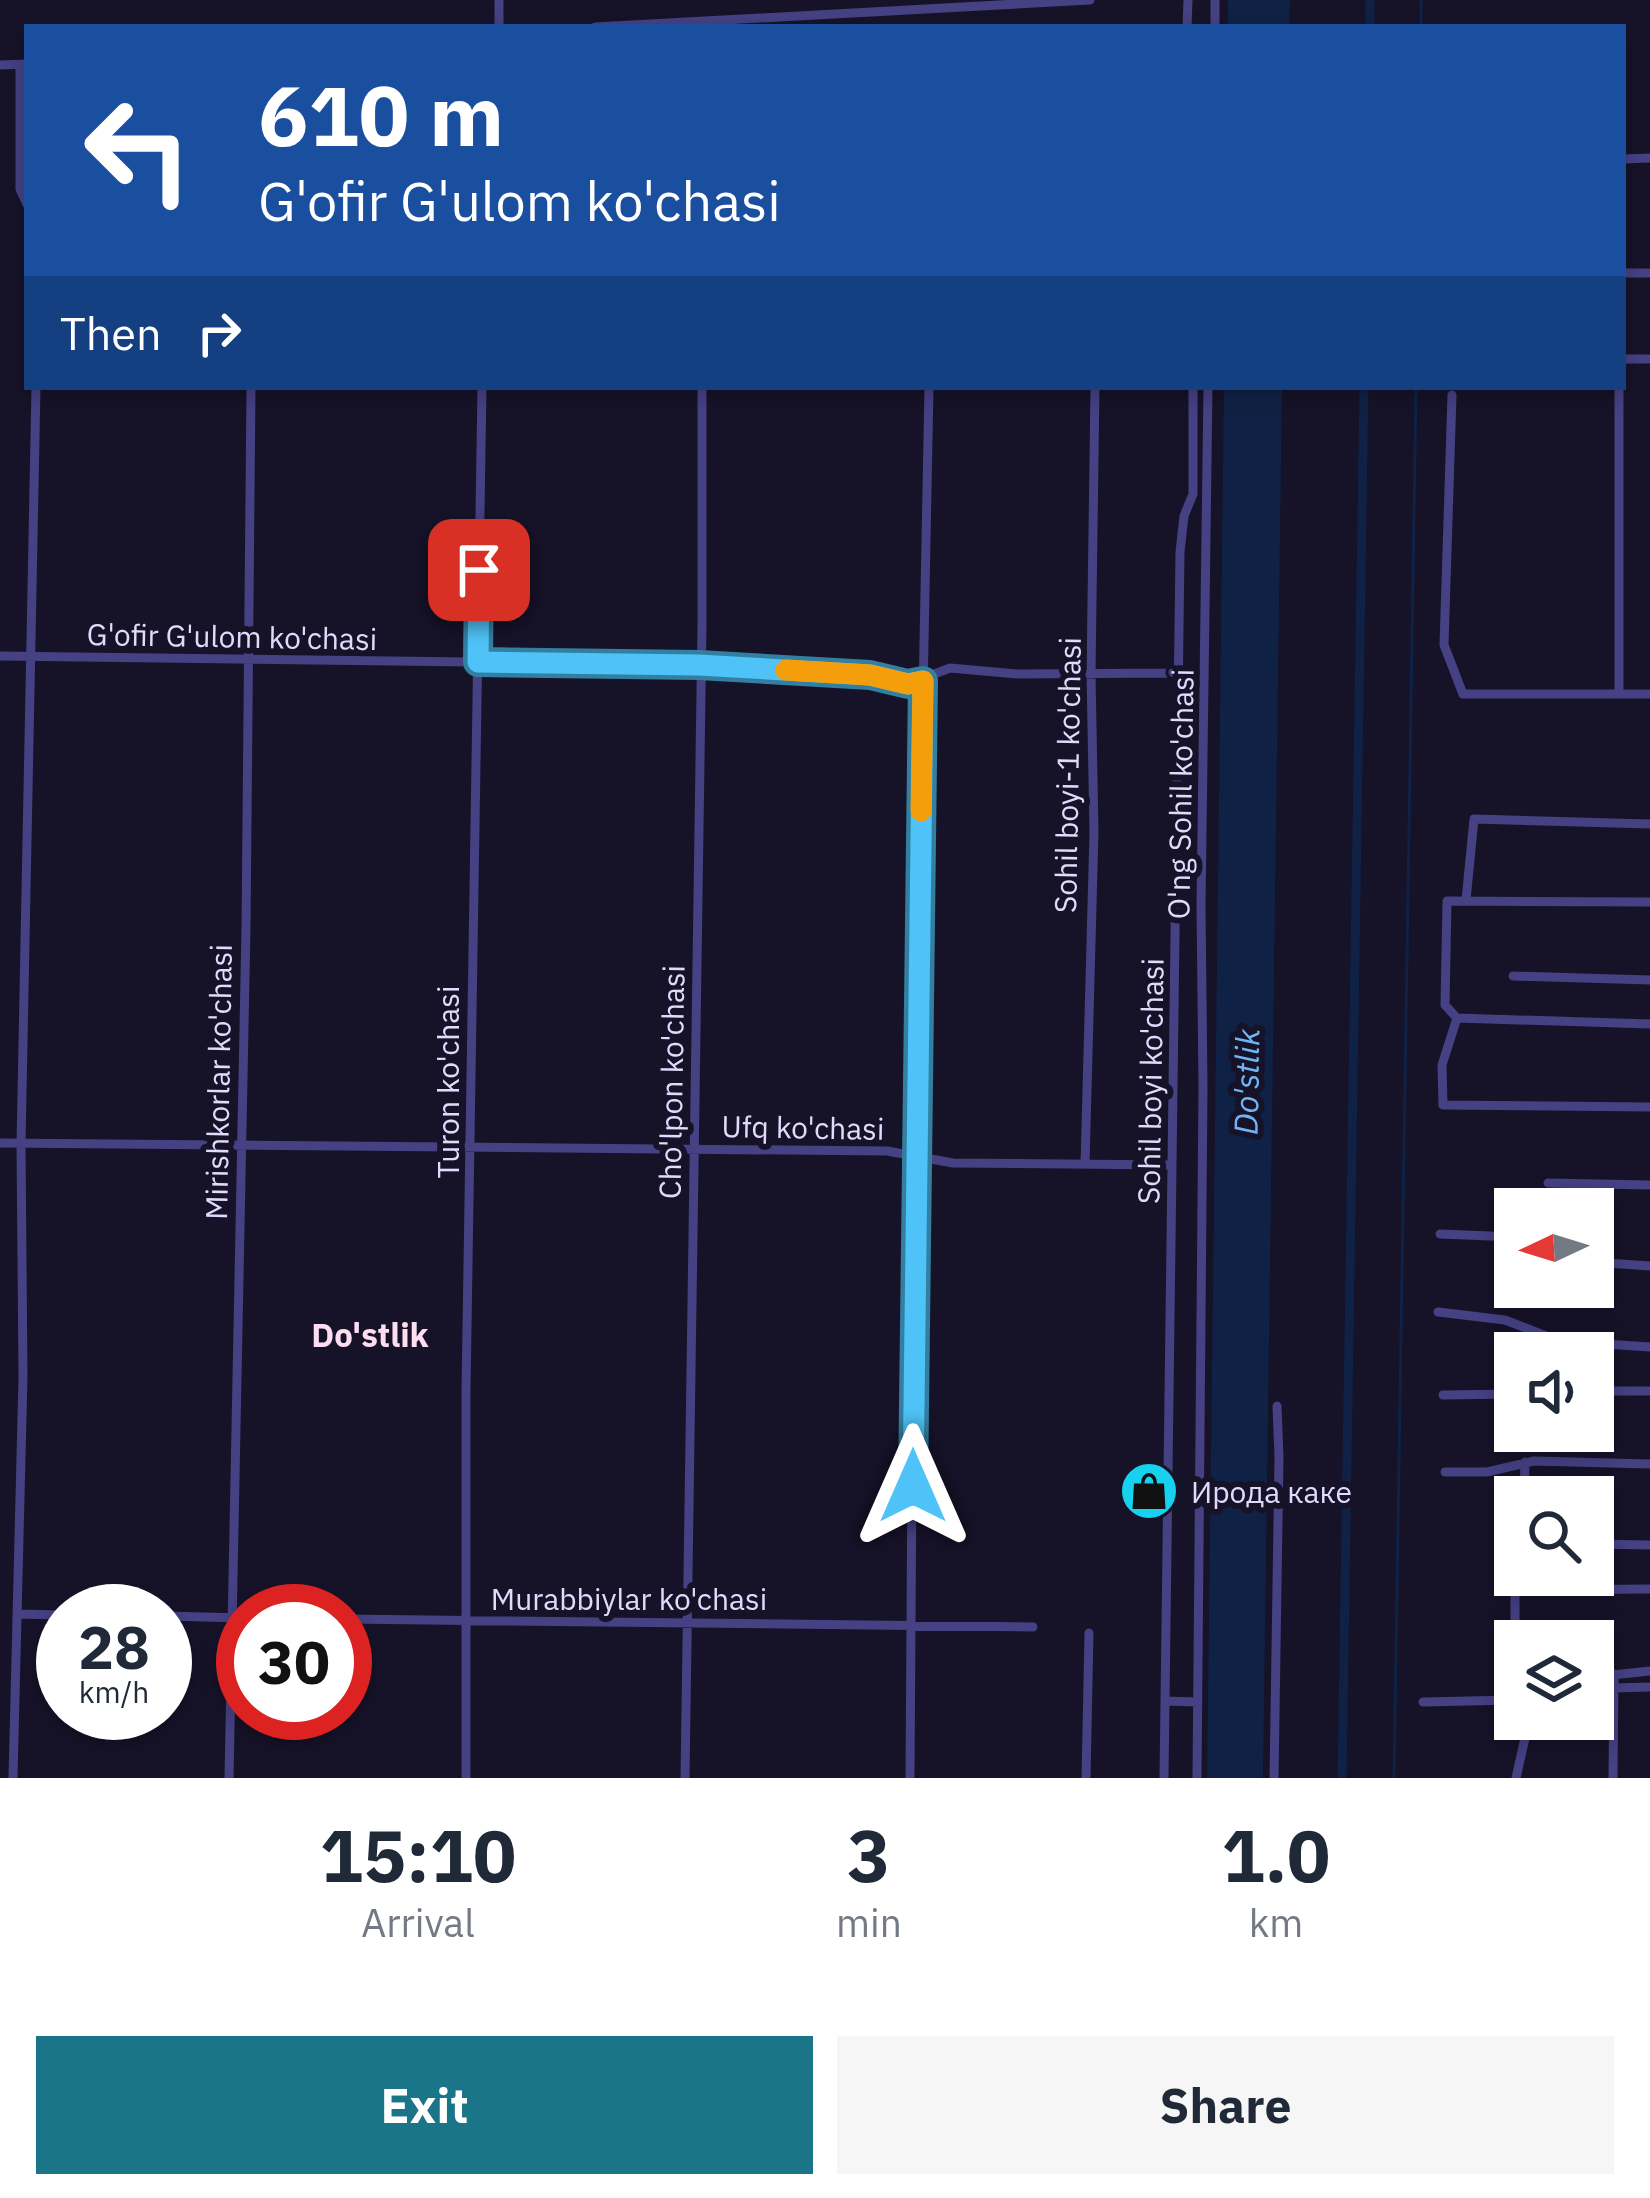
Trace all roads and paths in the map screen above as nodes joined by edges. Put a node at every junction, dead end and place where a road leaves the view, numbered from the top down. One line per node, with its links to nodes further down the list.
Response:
1 (1090, 1): 2 (street)
2 (646, 24)
3 (24, 64): 4 (street); 5 (street)
4 (0, 65)
5 (24, 198)
6 (36, 390): 17 (street)
7 (251, 390): 18 (street, Mirishkorlar ko'chasi)
8 (482, 390): 19 (street, Turon ko'chasi)
9 (702, 390): 20 (street, Cho'lpon ko'chasi)
10 (928, 390): 23 (street)
11 (1095, 390): 21 (street, Sohil boyi-1 ko'chasi)
12 (1192, 390): 22 (street, Sohil boyi ko'chasi)
13 (1208, 390): 45 (street, O'ng Sohil ko'chasi)
14 (1619, 390): 24 (street)
15 (1452, 395): 24 (street)
16 (0, 656): 17 (street, G'ofir G'ulom ko'chasi)
17 (32, 657): 18 (street, G'ofir G'ulom ko'chasi); 35 (street)
18 (248, 661): 19 (street, G'ofir G'ulom ko'chasi); 36 (street, Mirishkorlar ko'chasi)
19 (478, 662): 20 (street, G'ofir G'ulom ko'chasi); 37 (street, Turon ko'chasi)
20 (699, 665): 23 (street, G'ofir G'ulom ko'chasi); 38 (street, Cho'lpon ko'chasi)
21 (1091, 674): 22 (street, G'ofir G'ulom ko'chasi); 23 (street, G'ofir G'ulom ko'chasi); 40 (street, Sohil boyi-1 ko'chasi)
22 (1179, 674): 41 (street, Sohil boyi ko'chasi)
23 (923, 681): 39 (street)
24 (1618, 694): 25 (street)
25 (1650, 694)
26 (1650, 824): 27 (street)
27 (1466, 900): 28 (street); 31 (street)
28 (1650, 902)
29 (1513, 976): 30 (street)
30 (1650, 980)
31 (1457, 1018): 32 (street); 33 (street)
32 (1650, 1024)
33 (1650, 1108)
34 (0, 1143): 35 (street, Ufq ko'chasi)
35 (21, 1144): 36 (street, Ufq ko'chasi); 66 (street)
36 (241, 1146): 37 (street, Ufq ko'chasi); 63 (street, Mirishkorlar ko'chasi)
37 (472, 1146): 38 (street, Ufq ko'chasi); 69 (street, Turon ko'chasi)
38 (694, 1148): 39 (street, Ufq ko'chasi); 70 (street, Cho'lpon ko'chasi)
39 (914, 1156): 40 (street, Ufq ko'chasi); 71 (street)
40 (1085, 1164): 41 (street, Ufq ko'chasi)
41 (1172, 1165): 44 (street, Sohil boyi ko'chasi)
42 (1548, 1183): 43 (street)
43 (1650, 1185)
44 (1172, 1208): 45 (street); 79 (street, Sohil boyi ko'chasi)
45 (1200, 1209): 80 (street, O'ng Sohil ko'chasi)
46 (1440, 1234): 47 (street)
47 (1494, 1236)
48 (1614, 1263): 49 (street)
49 (1650, 1266)
50 (1438, 1312): 51 (street)
51 (1650, 1347)
52 (1614, 1391): 53 (street)
53 (1650, 1391)
54 (1494, 1394): 55 (street)
55 (1443, 1395)
56 (1276, 1406): 93 (street)
57 (1526, 1462): 58 (street); 59 (street); 60 (street)
58 (1650, 1464)
59 (1445, 1472)
60 (1525, 1476)
61 (1614, 1544): 62 (street)
62 (1650, 1545)
63 (237, 1584)
64 (1614, 1589): 65 (street)
65 (1650, 1589)
66 (17, 1614): 67 (street); 85 (street)
67 (36, 1614)
68 (372, 1619): 69 (street, Murabbiylar ko'chasi)
69 (465, 1621): 70 (street, Murabbiylar ko'chasi); 87 (street, Turon ko'chasi)
70 (689, 1621): 71 (street, Murabbiylar ko'chasi); 88 (street, Cho'lpon ko'chasi)
71 (913, 1627): 72 (street, Murabbiylar ko'chasi); 89 (street)
72 (1034, 1627)
73 (1089, 1633): 90 (street)
74 (1650, 1670): 75 (street)
75 (1614, 1675)
76 (1650, 1687): 77 (street)
77 (1614, 1688)
78 (1494, 1700): 81 (street)
79 (1165, 1701): 80 (street); 91 (street, Sohil boyi ko'chasi)
80 (1198, 1702): 92 (street, O'ng Sohil ko'chasi)
81 (1423, 1702)
82 (231, 1740): 86 (street, Mirishkorlar ko'chasi)
83 (1522, 1740): 94 (street)
84 (1613, 1740): 95 (street)
85 (13, 1778)
86 (229, 1778)
87 (466, 1778)
88 (685, 1778)
89 (910, 1778)
90 (1086, 1778)
91 (1164, 1778)
92 (1197, 1778)
93 (1274, 1778)
94 (1516, 1778)
95 (1613, 1778)

